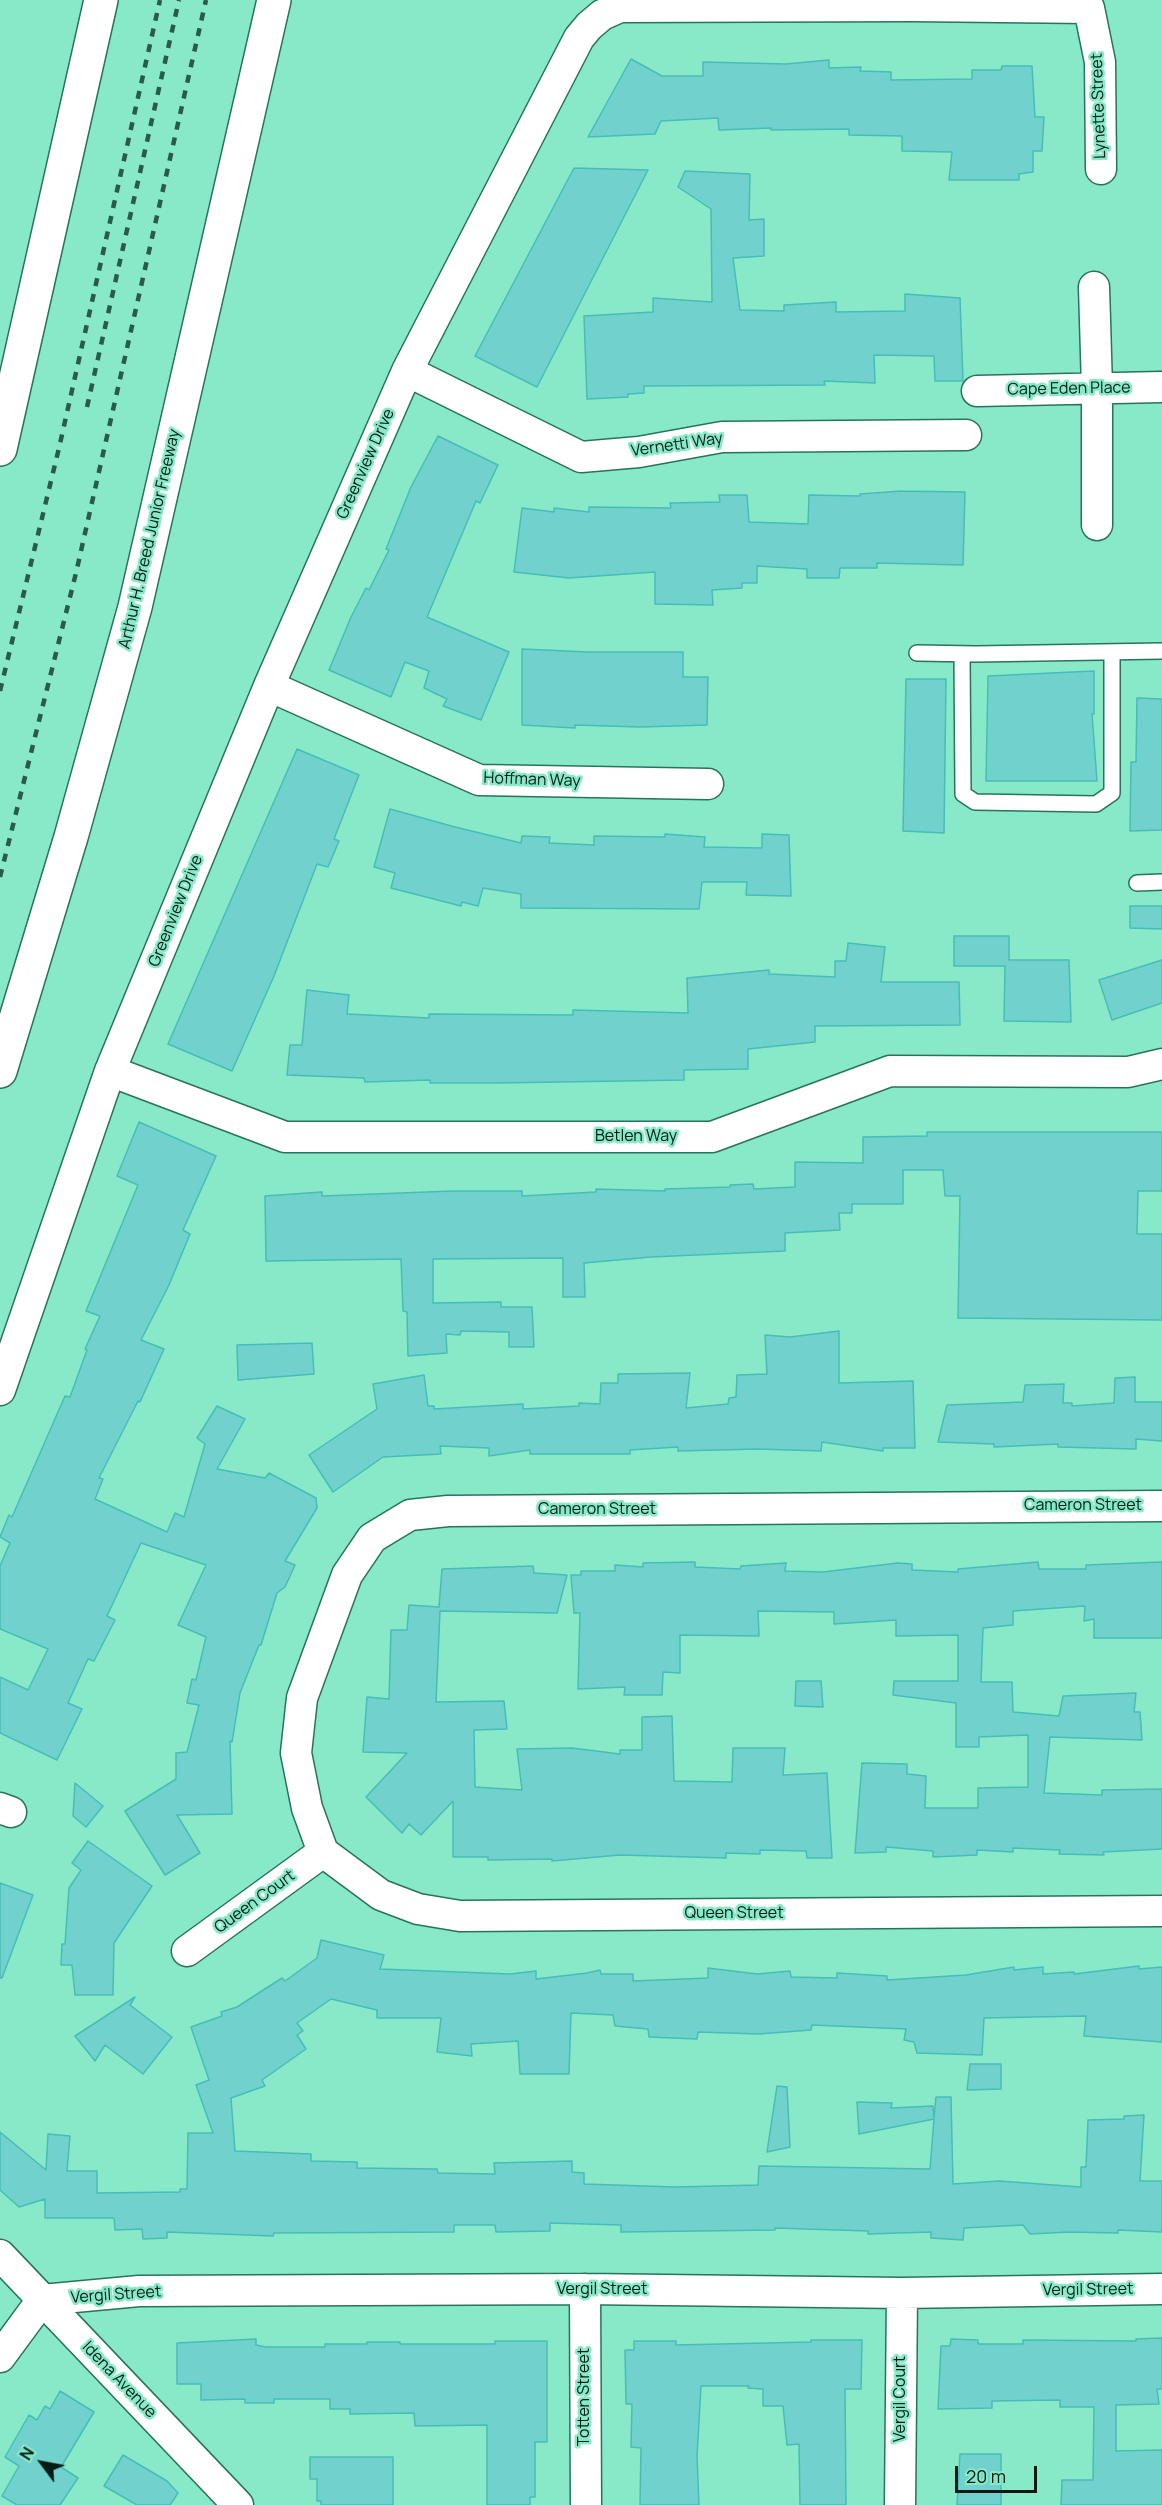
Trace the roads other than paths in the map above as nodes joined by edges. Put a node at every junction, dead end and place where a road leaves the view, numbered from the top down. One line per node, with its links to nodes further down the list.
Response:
1 (101, 0): 11 (highway)
2 (274, 0): 22 (highway, Arthur H. Breed Junior Freeway)
3 (1089, 8): 4 (street, Lynette Street); 6 (street, Greenview Drive)
4 (1101, 169)
5 (1094, 287): 8 (street)
6 (407, 371): 10 (street, Vernetti Way); 17 (street, Greenview Drive)
7 (1162, 387): 8 (street, Cape Eden Place)
8 (1097, 388): 9 (street, Cape Eden Place); 12 (street)
9 (977, 391)
10 (966, 435)
11 (0, 448)
12 (1097, 525)
13 (1162, 651): 14 (lane)
14 (1112, 652): 16 (lane); 16 (lane)
15 (917, 653): 16 (lane)
16 (962, 654)
17 (269, 686): 18 (street, Hoffman Way); 23 (street, Greenview Drive)
18 (708, 784)
19 (1137, 882): 20 (lane)
20 (1162, 882)
21 (1162, 1064): 23 (street, Betlen Way)
22 (0, 1071)
23 (110, 1071): 24 (street, Greenview Drive)
24 (0, 1390)
25 (1162, 1506): 26 (street, Cameron Street)
26 (322, 1852): 27 (street, Queen Street); 28 (street, Queen Court)
27 (1162, 1911)
28 (188, 1951)
29 (0, 2255): 33 (street, Idena Avenue)
30 (585, 2289): 32 (street, Vergil Street); 33 (street, Vergil Street); 36 (street, Totten Street)
31 (1162, 2289): 32 (street, Vergil Street)
32 (902, 2293): 37 (street, Vergil Court)
33 (42, 2300): 34 (street); 35 (street, Idena Avenue)
34 (0, 2356)
35 (238, 2505)
36 (586, 2505)
37 (900, 2505)

